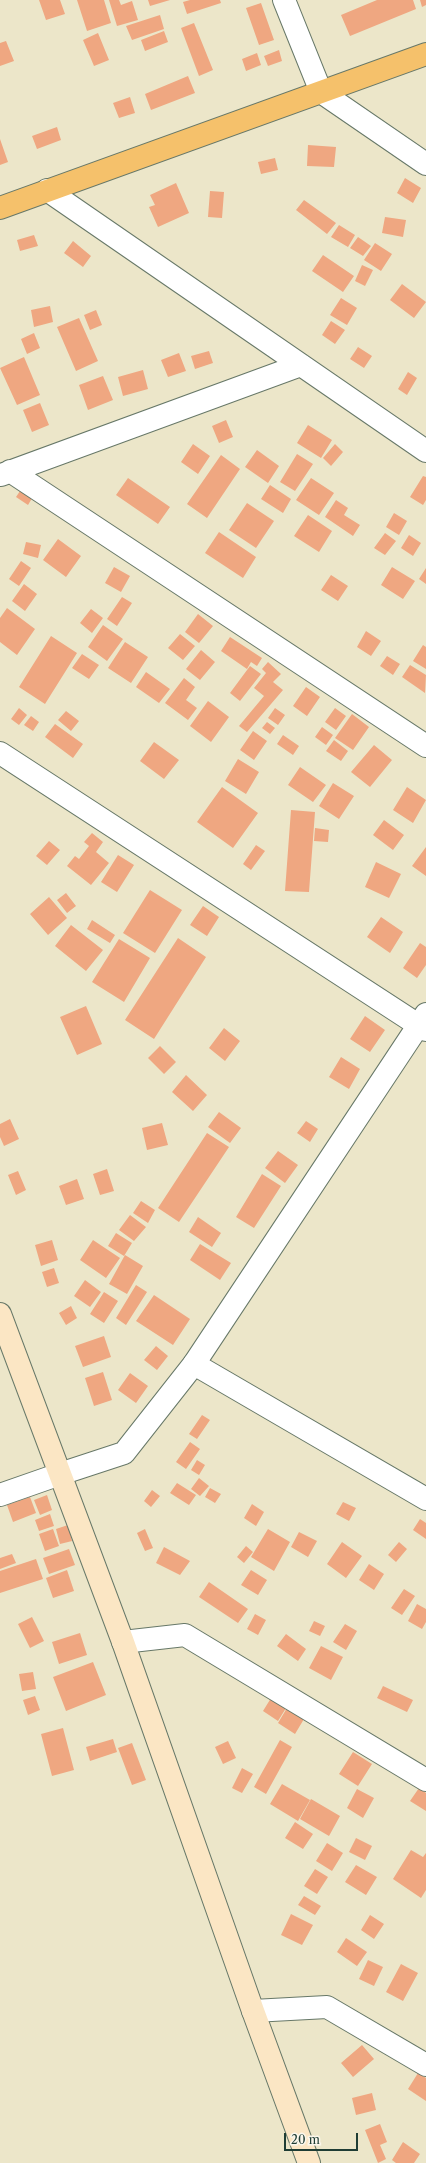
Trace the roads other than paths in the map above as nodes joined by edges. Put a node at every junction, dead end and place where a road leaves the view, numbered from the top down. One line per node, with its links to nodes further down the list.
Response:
1 (284, 0): 3 (street)
2 (426, 54): 3 (main road)
3 (321, 92): 4 (street); 5 (main road)
4 (426, 164)
5 (47, 190): 6 (main road); 7 (street)
6 (0, 208)
7 (301, 365): 8 (street); 9 (street)
8 (426, 451)
9 (5, 473): 10 (street)
10 (426, 746)
11 (0, 753): 12 (street)
12 (424, 1023): 14 (street)
13 (0, 1314): 15 (main road)
14 (194, 1364): 15 (street); 17 (street)
15 (60, 1474): 16 (street); 18 (main road)
16 (0, 1495)
17 (426, 1499)
18 (123, 1642): 19 (street); 20 (main road)
19 (426, 1780)
20 (253, 2011): 21 (street); 22 (main road)
21 (426, 2065)
22 (310, 2163)

